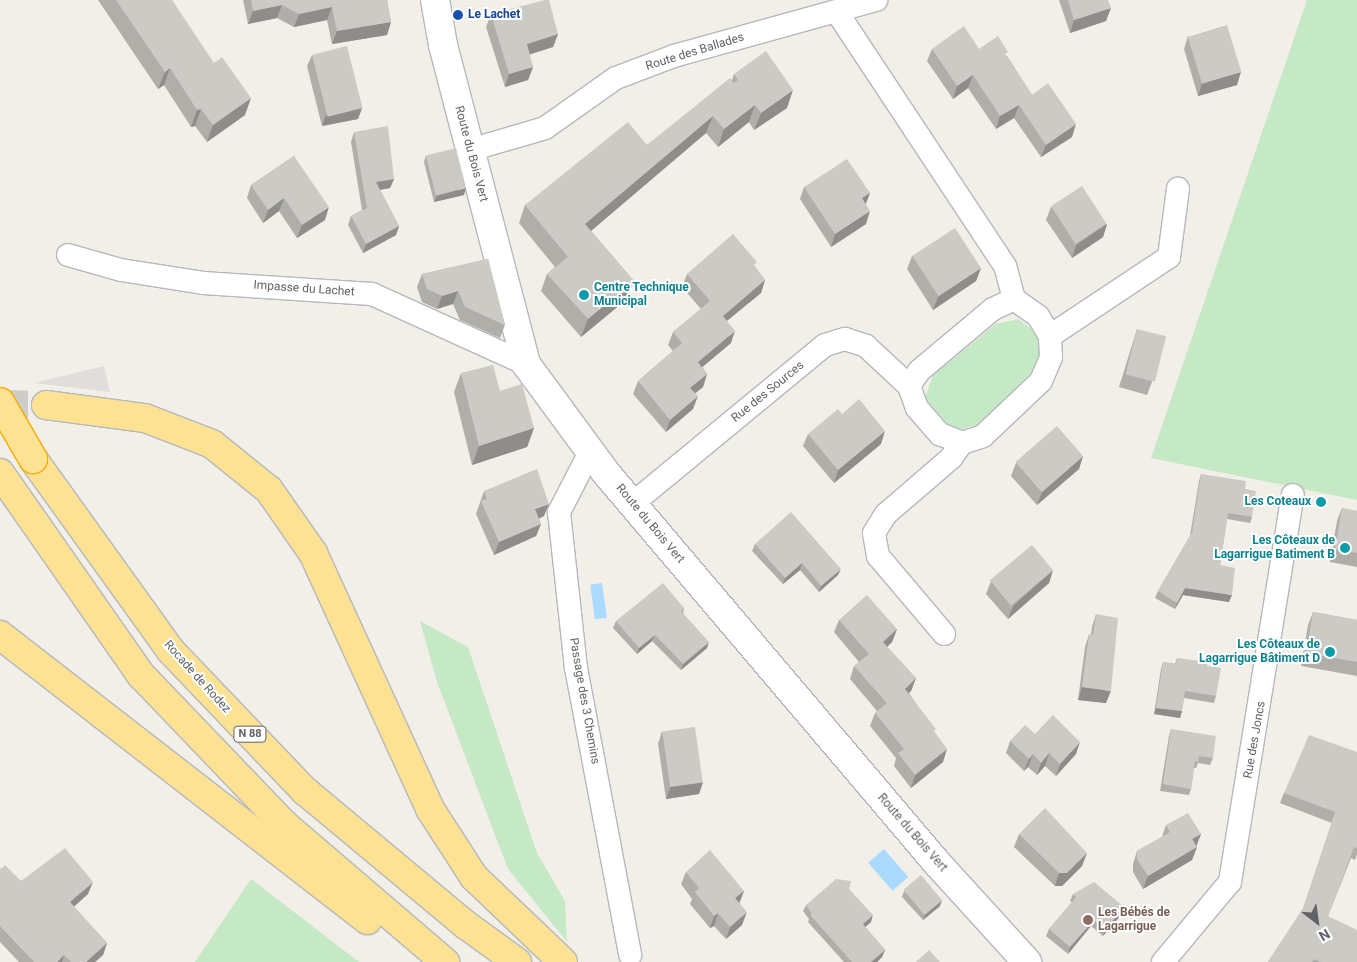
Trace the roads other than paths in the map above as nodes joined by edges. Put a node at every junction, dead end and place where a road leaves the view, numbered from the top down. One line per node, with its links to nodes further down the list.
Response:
1 (434, 0): 4 (street, Route du Bois Vert)
2 (876, 0): 3 (street, Route des Ballades)
3 (837, 12): 4 (street, Route des Ballades); 7 (street)
4 (470, 150): 9 (street, Route du Bois Vert)
5 (1178, 189): 8 (street)
6 (68, 255): 9 (street, Impasse du Lachet)
7 (1014, 299): 8 (street); 10 (street)
8 (1050, 336): 13 (street)
9 (526, 364): 14 (street, Route du Bois Vert)
10 (909, 386): 13 (street, Rue des Sources); 17 (street, Rue des Sources)
11 (0, 402): 23 (highway, Rocade de Rodez / N 88, bridge)
12 (46, 405): 24 (highway)
13 (962, 443): 18 (street)
14 (590, 452): 17 (street, Route du Bois Vert); 20 (street, Passage des 3 Chemins)
15 (0, 473): 22 (highway)
16 (1293, 495): 26 (street, Rue des Joncs)
17 (632, 504): 25 (street, Route du Bois Vert)
18 (944, 634)
19 (0, 635): 21 (highway)
20 (630, 955)
21 (427, 962)
22 (445, 962)
23 (517, 962)
24 (564, 962)
25 (1027, 962)
26 (1164, 962)

